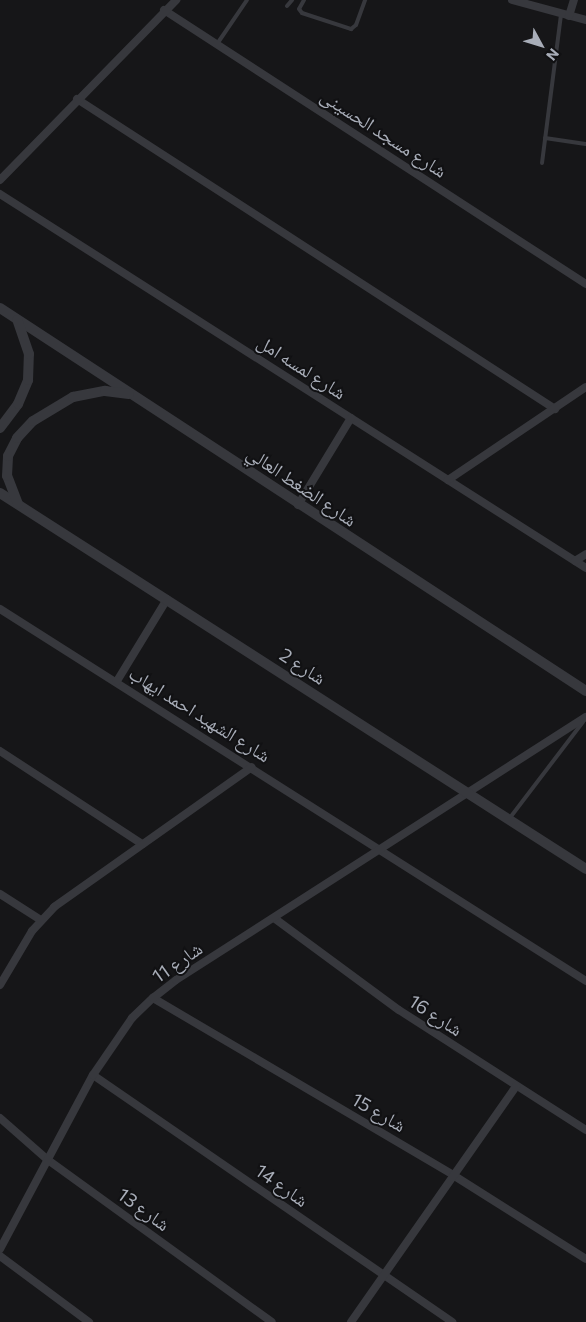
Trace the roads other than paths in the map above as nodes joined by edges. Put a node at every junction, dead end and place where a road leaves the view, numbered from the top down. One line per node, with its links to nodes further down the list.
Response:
1 (176, 0): 9 (street)
2 (247, 0): 13 (lane)
3 (292, 0): 8 (lane)
4 (304, 0): 5 (lane)
5 (365, 0)
6 (512, 0): 10 (street)
7 (574, 0): 11 (street)
8 (287, 6)
9 (164, 10): 13 (street, شارع مسجد الحسينى); 14 (street)
10 (561, 14): 11 (street); 15 (lane)
11 (570, 16): 12 (street)
12 (586, 20)
13 (217, 44): 20 (street, شارع مسجد الحسينى)
14 (77, 98): 18 (street); 25 (street)
15 (545, 138): 16 (lane); 17 (lane)
16 (586, 144)
17 (542, 163)
18 (0, 180)
19 (0, 194): 26 (street, شارع لمسه امل)
20 (586, 283)
21 (0, 308): 22 (street, شارع الضغط العالي)
22 (15, 317): 24 (street, شارع الضغط العالي); 27 (street)
23 (586, 387): 25 (street)
24 (137, 396): 30 (street); 31 (street, شارع الضغط العالي)
25 (555, 409): 28 (street)
26 (351, 418): 28 (street, شارع لمسه امل); 31 (street)
27 (0, 428)
28 (448, 480): 33 (street, شارع لمسه امل)
29 (0, 493): 30 (street, شارع 2)
30 (18, 504): 35 (street, شارع 2)
31 (298, 505): 38 (street, شارع الضغط العالي)
32 (586, 554): 33 (street)
33 (576, 561): 34 (street, شارع لمسه امل)
34 (586, 568)
35 (166, 599): 37 (street); 42 (street, شارع 2)
36 (0, 609): 37 (street, شارع الشهيد احمد ايهاب)
37 (117, 681): 41 (street, شارع الشهيد احمد ايهاب)
38 (586, 691)
39 (586, 717): 42 (street, شارع 11); 43 (lane)
40 (0, 751): 44 (street)
41 (252, 767): 44 (street); 45 (street, شارع الشهيد احمد ايهاب)
42 (467, 792): 43 (street, شارع 2); 45 (street, شارع 11)
43 (509, 819): 46 (street, شارع 2)
44 (142, 844): 49 (street)
45 (381, 849): 48 (street, شارع 11); 50 (street, شارع الشهيد احمد ايهاب)
46 (586, 869)
47 (0, 894): 49 (street)
48 (274, 918): 52 (street, شارع 11); 54 (street, شارع 16)
49 (41, 920): 51 (street)
50 (586, 981)
51 (0, 985)
52 (153, 998): 53 (street, شارع 11); 58 (street, شارع 15)
53 (93, 1075): 57 (street, شارع 11); 62 (street, شارع 14)
54 (516, 1086): 56 (street, شارع 16); 58 (street)
55 (0, 1118): 57 (street, شارع 13)
56 (586, 1130)
57 (48, 1160): 59 (street, شارع 11); 64 (street, شارع 13)
58 (453, 1175): 61 (street, شارع 15); 62 (street)
59 (0, 1249)
60 (0, 1256): 63 (street)
61 (586, 1259)
62 (382, 1274): 65 (street); 66 (street, شارع 14)
63 (89, 1322)
64 (272, 1322)
65 (351, 1322)
66 (452, 1322)

